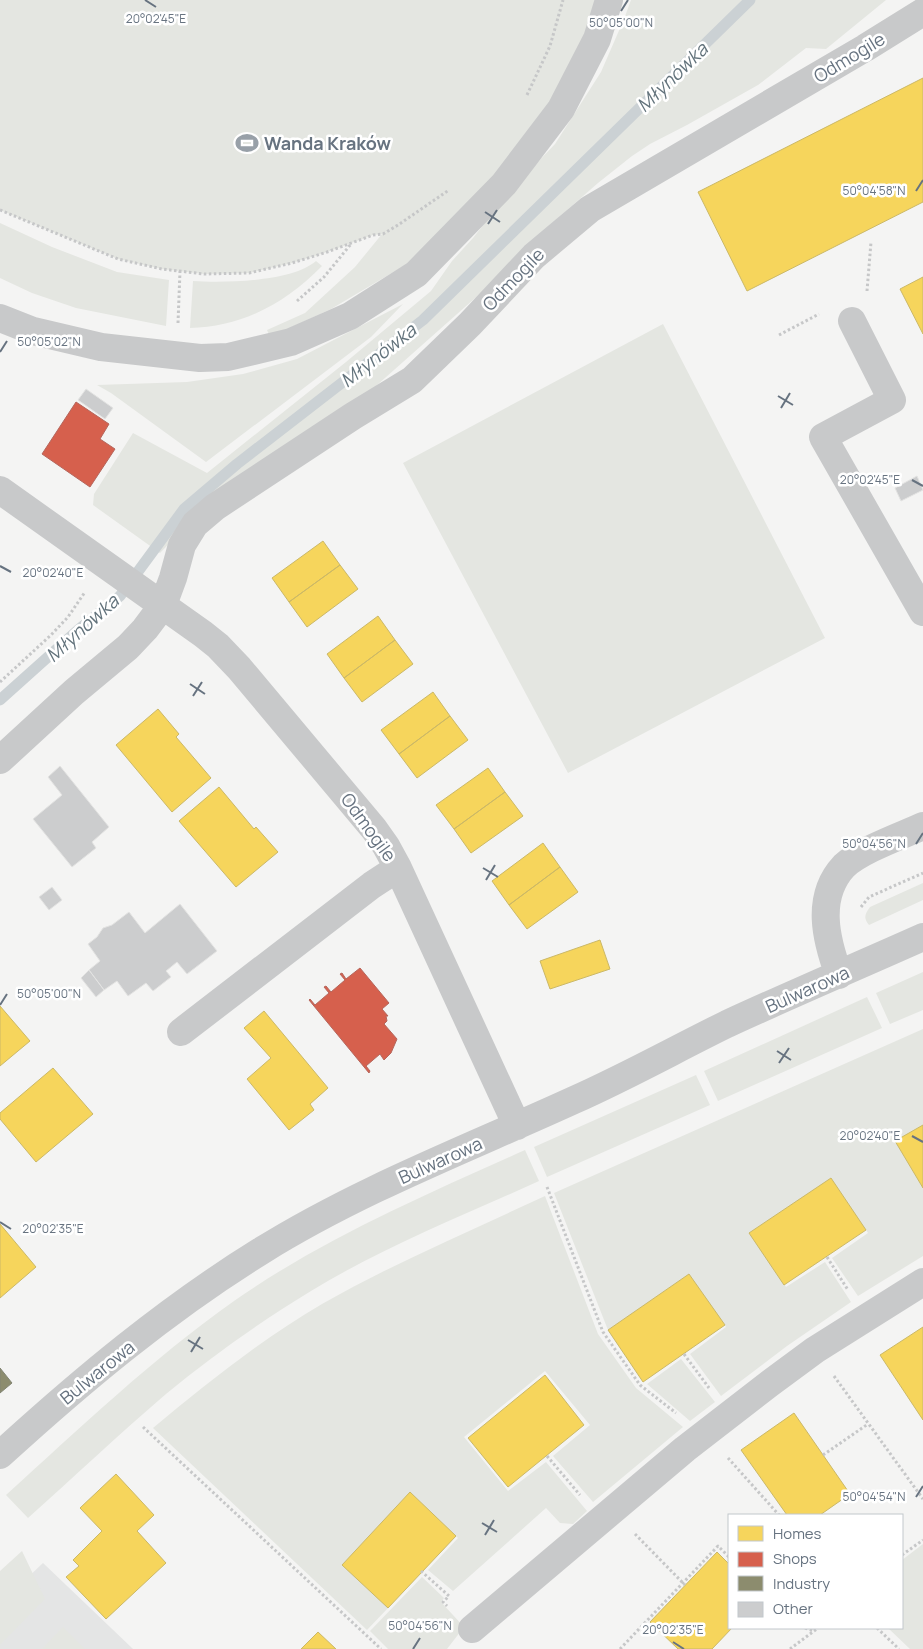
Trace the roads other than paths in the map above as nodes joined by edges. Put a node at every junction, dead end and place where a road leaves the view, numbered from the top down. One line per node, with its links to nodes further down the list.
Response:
1 (609, 0): 3 (street)
2 (923, 12): 6 (street, Odmogile)
3 (0, 318)
4 (852, 321): 7 (street)
5 (0, 490): 6 (street)
6 (154, 598): 8 (street, Odmogile); 10 (street, Odmogile)
7 (923, 611)
8 (0, 760)
9 (923, 826): 12 (street)
10 (398, 868): 13 (street); 14 (street, Odmogile)
11 (923, 937): 12 (street, Bulwarowa)
12 (839, 975): 14 (street, Bulwarowa)
13 (181, 1032)
14 (517, 1126): 16 (street, Bulwarowa)
15 (923, 1282): 17 (street)
16 (0, 1455)
17 (472, 1630)

